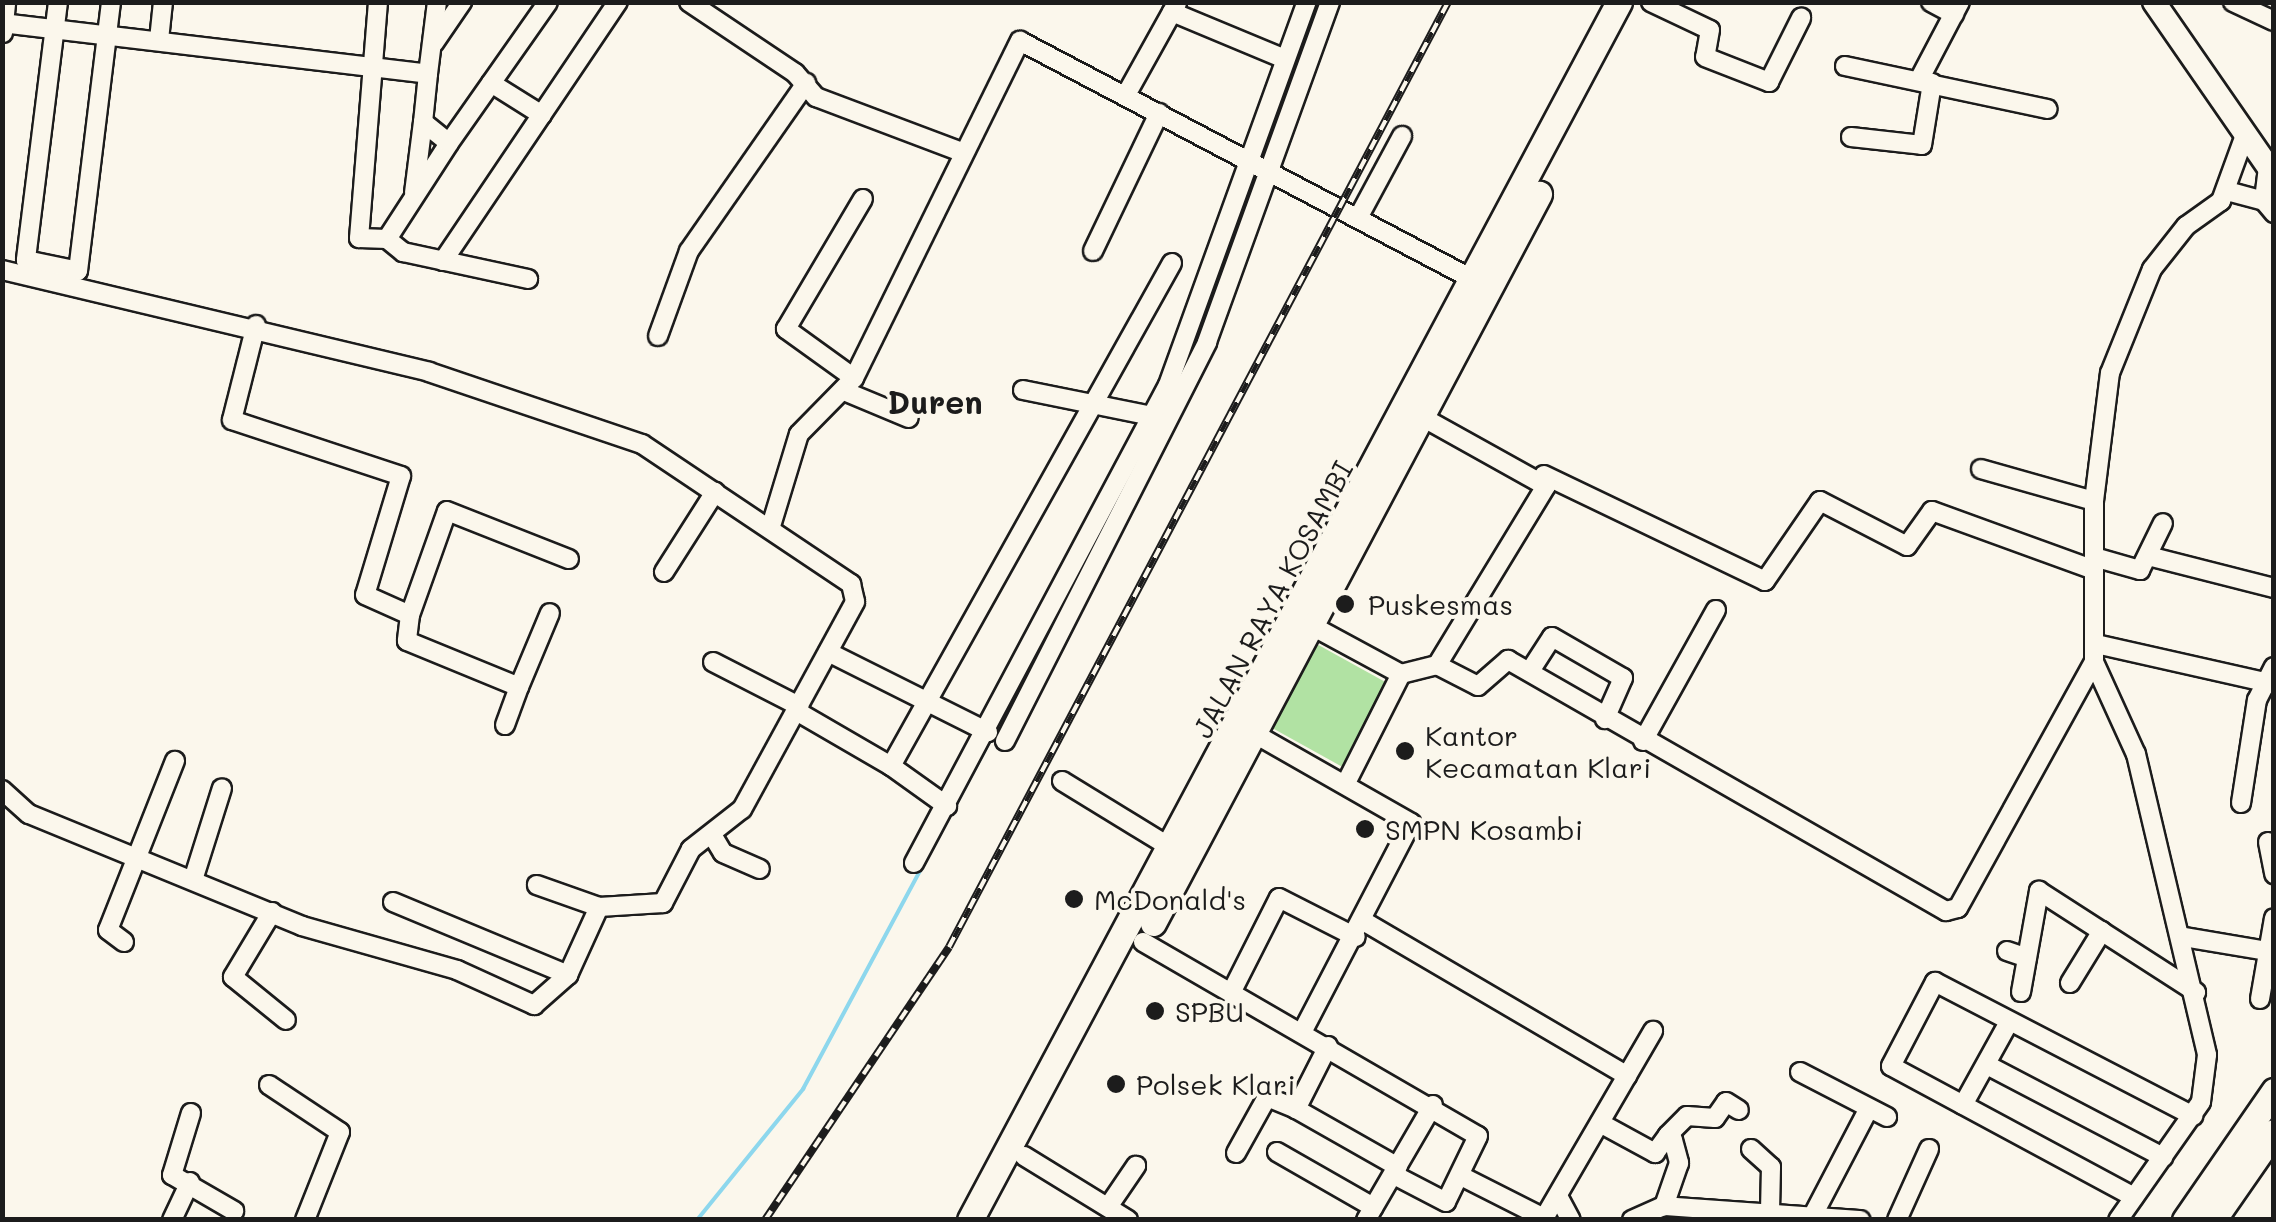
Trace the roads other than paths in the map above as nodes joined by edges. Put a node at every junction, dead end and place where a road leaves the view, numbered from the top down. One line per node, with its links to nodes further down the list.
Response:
1 (6, 2): 23 (street)
2 (58, 2): 24 (street)
3 (112, 2): 25 (street)
4 (164, 2): 27 (street)
5 (378, 2): 30 (street)
6 (438, 2): 28 (street)
7 (462, 2): 28 (street)
8 (548, 2): 34 (street)
9 (618, 2): 39 (street)
10 (688, 2): 35 (street)
11 (1307, 2): 29 (street)
12 (1330, 2): 46 (street)
13 (1619, 2): 59 (highway, JALAN RAYA KOSAMBI)
14 (1637, 2): 66 (highway, JALAN RAYA KOSAMBI)
15 (1651, 2): 21 (street)
16 (1931, 2): 20 (street)
17 (2154, 2): 41 (main road)
18 (2233, 2): 22 (street)
19 (1174, 7): 29 (street); 36 (street)
20 (1957, 8): 33 (street)
21 (1802, 18)
22 (2274, 22)
23 (3, 23): 24 (street); 26 (street)
24 (56, 28): 25 (street); 25 (street)
25 (108, 33): 27 (street)
26 (2, 34)
27 (159, 40): 30 (street)
28 (432, 47): 32 (street)
29 (1285, 59): 46 (street)
30 (370, 65): 32 (street); 53 (street)
31 (1845, 66): 33 (street)
32 (428, 74): 40 (street)
33 (1925, 81): 37 (street); 43 (street)
34 (492, 82): 39 (street); 44 (street)
35 (806, 83): 45 (street); 61 (street)
36 (1127, 93): 38 (street); 45 (street)
37 (2047, 109)
38 (1159, 113): 46 (street); 54 (street)
39 (542, 115): 55 (street)
40 (423, 122): 44 (street); 49 (street)
41 (2245, 135): 47 (main road); 48 (street)
42 (1402, 136): 52 (street)
43 (1852, 137)
44 (448, 144): 49 (street)
45 (964, 153): 62 (street)
46 (1260, 165): 52 (street); 65 (street)
47 (2271, 171): 51 (street)
48 (2227, 191): 51 (street); 71 (street)
49 (413, 198): 53 (street)
50 (863, 200): 62 (street)
51 (2268, 207)
52 (1359, 216): 59 (street)
53 (387, 239): 55 (street)
54 (1094, 251)
55 (443, 261): 58 (street)
56 (1172, 264): 64 (street)
57 (2, 270): 60 (street)
58 (528, 279)
59 (1474, 280): 82 (highway, JALAN RAYA KOSAMBI)
60 (256, 325): 70 (street); 81 (street)
61 (658, 336)
62 (849, 384): 67 (street); 73 (street)
63 (1022, 390): 64 (street)
64 (1087, 406): 65 (street); 91 (street)
65 (1162, 411): 96 (street)
66 (1422, 416): 82 (highway, JALAN RAYA KOSAMBI); 86 (street)
67 (909, 418)
68 (1982, 469): 71 (street)
69 (1544, 476): 76 (street)
70 (715, 492): 73 (street); 77 (street)
71 (2094, 501): 76 (street)
72 (2164, 523): 74 (street)
73 (771, 526): 83 (street)
74 (2152, 557): 76 (street); 78 (street)
75 (569, 558): 81 (street)
76 (2094, 564): 84 (street)
77 (664, 572)
78 (2274, 588)
79 (1716, 610): 97 (street)
80 (550, 613): 90 (street)
81 (410, 615): 90 (street)
82 (1305, 622): 88 (street); 95 (highway, JALAN RAYA KOSAMBI); 108 (highway, JALAN RAYA KOSAMBI)
83 (828, 652): 91 (street); 92 (street)
84 (2095, 653): 89 (street); 97 (street); 121 (street)
85 (713, 662): 92 (street)
86 (1437, 665): 87 (street); 88 (street)
87 (1530, 672): 93 (street); 93 (street)
88 (1401, 674): 101 (street)
89 (2272, 678): 104 (street)
90 (519, 687): 94 (street)
91 (926, 702): 96 (street); 99 (street)
92 (799, 709): 99 (street); 106 (street)
93 (1605, 719): 97 (street)
94 (505, 724)
95 (1255, 734): 101 (street); 123 (highway, JALAN RAYA KOSAMBI)
96 (997, 736): 105 (street)
97 (1643, 741)
98 (175, 761): 109 (street)
99 (891, 766): 105 (street)
100 (1062, 781): 108 (street)
101 (1347, 782): 119 (street)
102 (222, 788): 113 (street)
103 (2, 790): 109 (street)
104 (2242, 804)
105 (947, 806): 110 (street)
106 (714, 838): 111 (street); 116 (street)
107 (2268, 842): 112 (street)
108 (1172, 849): 123 (highway, JALAN RAYA KOSAMBI)
109 (140, 859): 113 (street); 122 (street)
110 (914, 863)
111 (760, 868)
112 (2274, 874)
113 (193, 880): 117 (street)
114 (537, 884): 116 (street)
115 (393, 902): 127 (street)
116 (599, 907): 127 (street)
117 (272, 912): 127 (street); 133 (street)
118 (2274, 918): 125 (street)
119 (1360, 930): 129 (street); 135 (street); 140 (street)
120 (2102, 931): 126 (street); 128 (street); 131 (street)
121 (2184, 937): 125 (street); 131 (street)
122 (124, 942)
123 (1134, 948): 129 (street); 158 (highway, JALAN RAYA KOSAMBI); 175 (highway, JALAN RAYA KOSAMBI)
124 (2007, 951): 126 (street)
125 (2268, 951): 132 (street)
126 (2028, 958): 130 (street)
127 (568, 976)
128 (2070, 983)
129 (1232, 992): 135 (street)
130 (2021, 992)
131 (2196, 992): 149 (street)
132 (2260, 999)
133 (286, 1020)
134 (2008, 1022): 138 (street); 144 (street); 149 (street)
135 (1302, 1032): 137 (street)
136 (1653, 1032): 140 (street)
137 (1328, 1046): 143 (street); 146 (street)
138 (1986, 1065): 144 (street); 159 (street)
139 (1800, 1072): 145 (street)
140 (1627, 1076): 151 (street)
141 (269, 1085): 174 (street)
142 (2274, 1091): 183 (highway)
143 (1433, 1105): 161 (street); 162 (street)
144 (1962, 1105): 165 (street)
145 (1868, 1108): 150 (street); 171 (street)
146 (1296, 1109): 157 (street); 161 (street)
147 (1739, 1110): 153 (street)
148 (192, 1113): 163 (street)
149 (2193, 1116): 159 (street)
150 (1887, 1117)
151 (1600, 1123): 153 (street); 164 (street)
152 (2274, 1132): 184 (highway)
153 (1668, 1135): 166 (street)
154 (1751, 1149): 169 (street)
155 (1929, 1150): 181 (street)
156 (1276, 1152): 170 (street)
157 (1236, 1153)
158 (1024, 1156): 168 (street); 176 (highway, JALAN RAYA KOSAMBI)
159 (2163, 1157): 165 (street)
160 (1136, 1166): 168 (street)
161 (1396, 1171): 162 (street); 170 (street)
162 (1460, 1176): 172 (street)
163 (190, 1182): 167 (street); 173 (street)
164 (1558, 1196): 172 (street); 178 (street)
165 (2134, 1197): 182 (street)
166 (1664, 1206): 169 (street); 179 (street)
167 (234, 1211)
168 (1102, 1211): 177 (street)
169 (1770, 1212): 171 (street)
170 (1374, 1214)
171 (1812, 1216): 180 (street)
172 (1547, 1217)
173 (172, 1220)
174 (305, 1220)
175 (970, 1220)
176 (989, 1220)
177 (1128, 1220)
178 (1571, 1220)
179 (1632, 1220)
180 (1862, 1220)
181 (1896, 1220)
182 (2118, 1220)
183 (2186, 1220)
184 (2214, 1220)

